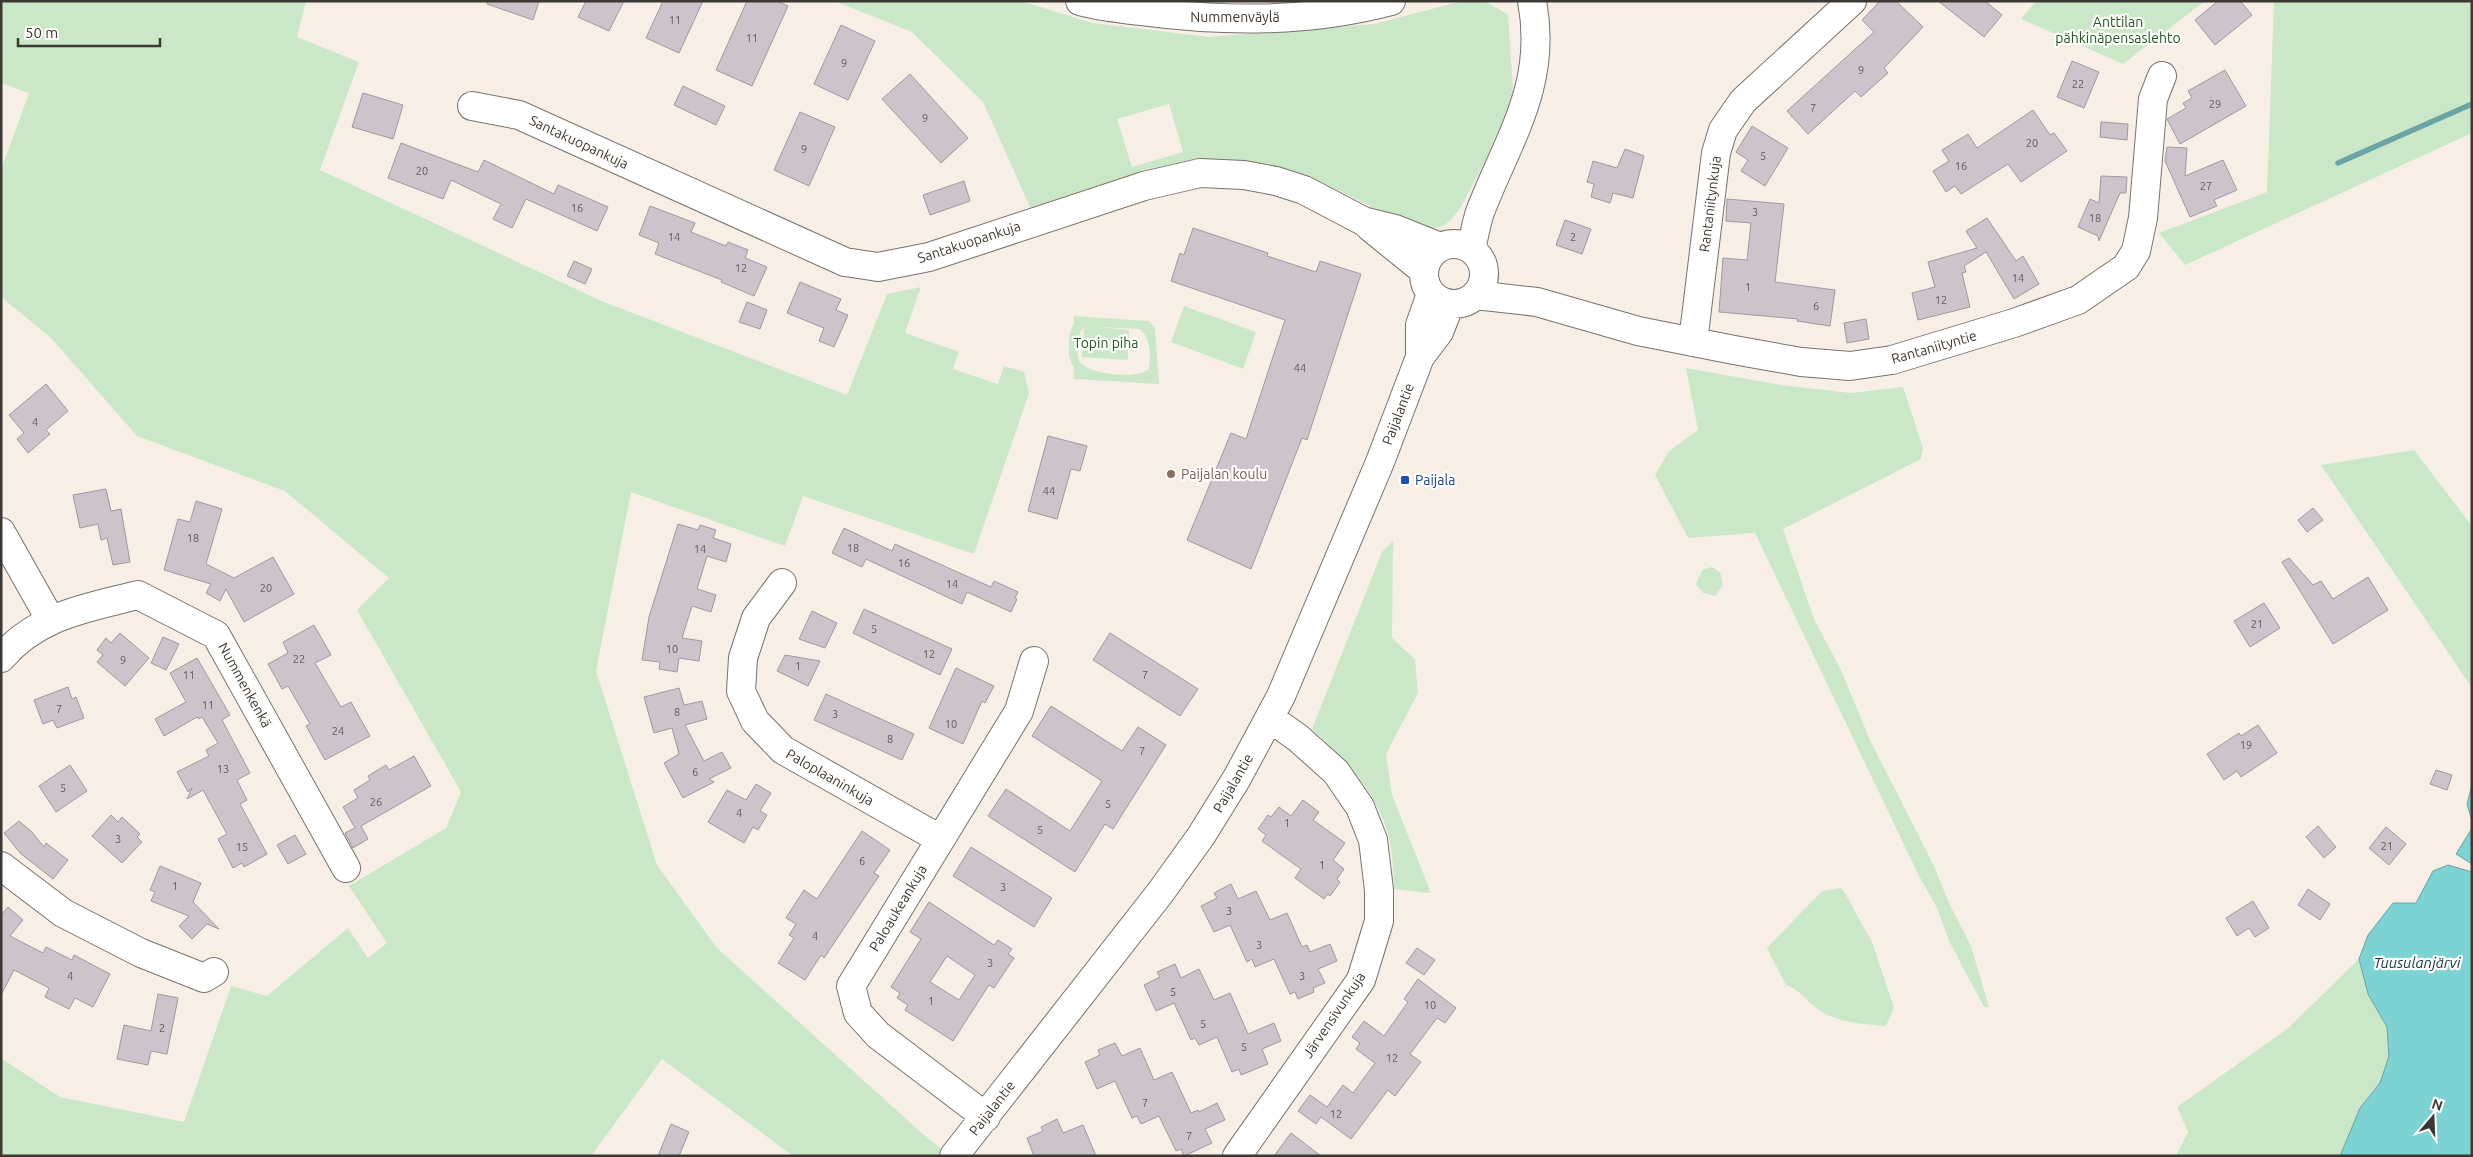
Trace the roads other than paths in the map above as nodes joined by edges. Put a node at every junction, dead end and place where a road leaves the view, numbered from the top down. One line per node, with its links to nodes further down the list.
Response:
1 (1080, 1): 2 (street, Nummenväylä)
2 (1391, 1)
3 (1532, 1): 7 (street, Paijalantie)
4 (1852, 1): 8 (street, Rantaniitynkuja)
5 (2162, 76): 8 (street, Rantaniityntie)
6 (472, 106): 7 (street, Santakuopankuja)
7 (1453, 272): 8 (street, Rantaniityntie); 14 (street, Paijalantie)
8 (1693, 342)
9 (1, 532): 11 (street)
10 (782, 583): 15 (street, Paloplaaninkuja)
11 (50, 619): 12 (street, Nummenkenkä); 17 (street, Nummenkenkä)
12 (1, 658)
13 (1034, 660): 15 (street, Paloaukeankuja)
14 (1270, 718): 19 (street, Paijalantie); 21 (street, Järvensivunkuja)
15 (940, 839): 19 (street, Paloaukeankuja)
16 (1, 866): 18 (street)
17 (346, 868)
18 (214, 972)
19 (986, 1117): 20 (street, Paijalantie)
20 (954, 1156)
21 (1237, 1156)

